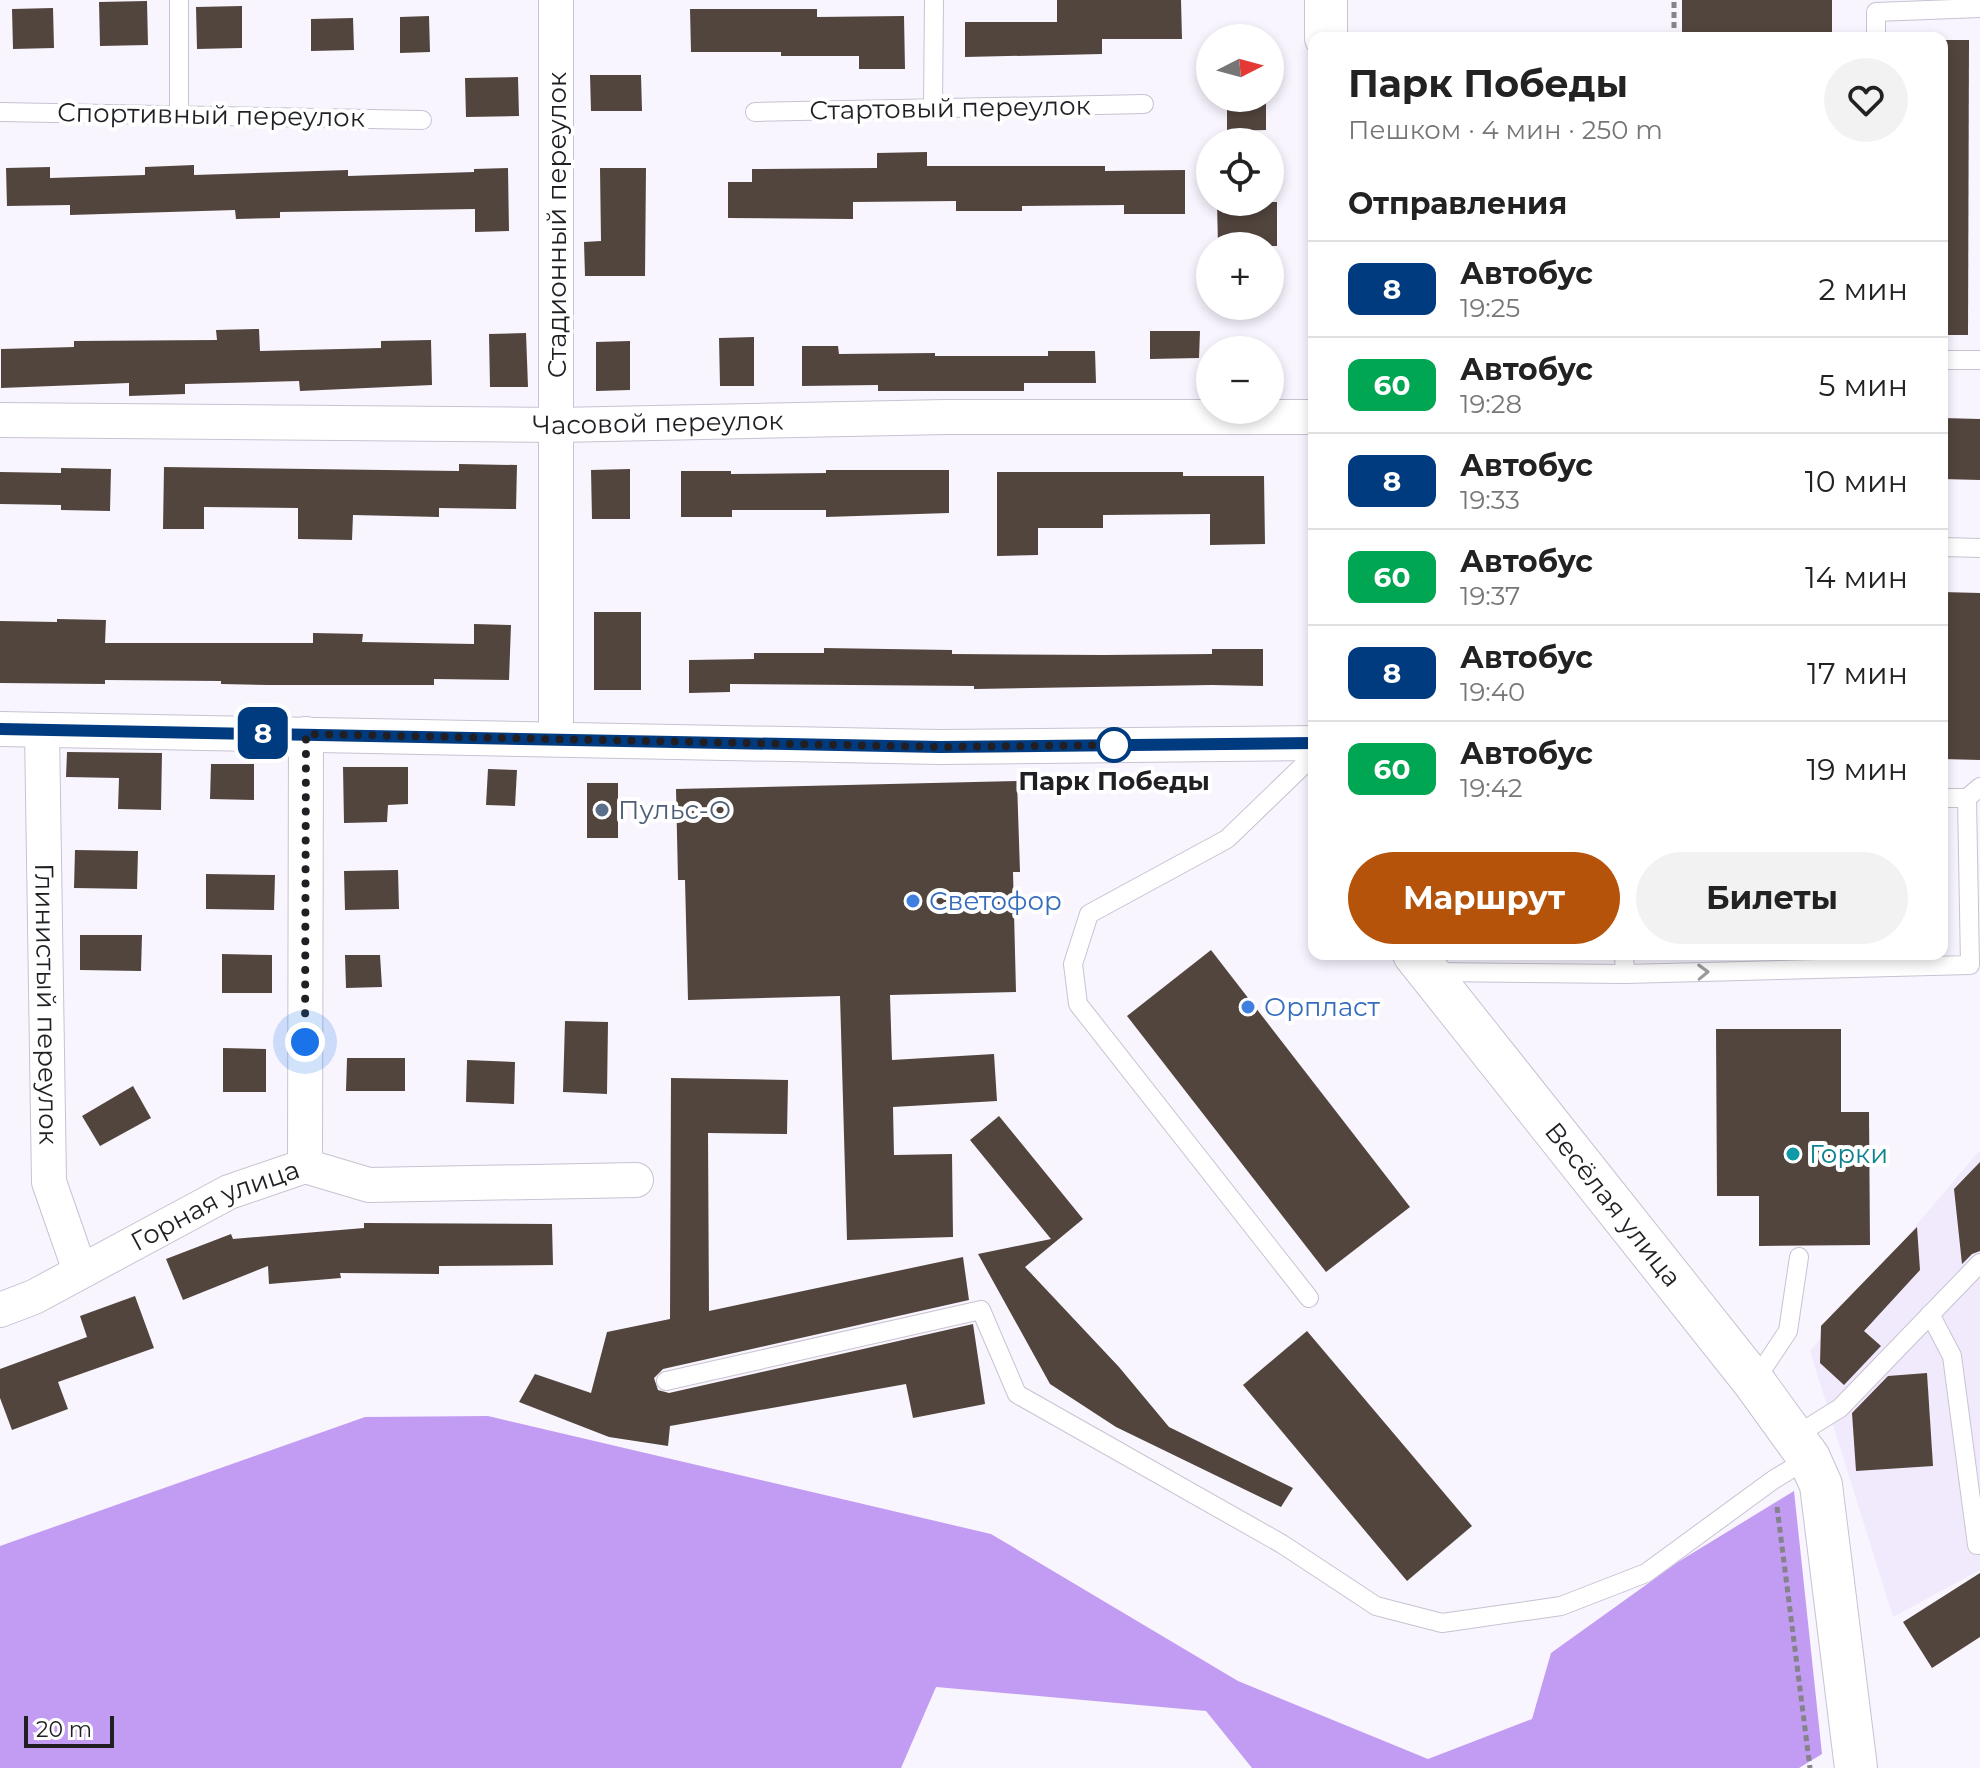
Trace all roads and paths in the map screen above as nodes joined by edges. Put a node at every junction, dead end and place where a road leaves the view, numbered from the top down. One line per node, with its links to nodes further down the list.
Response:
1 (179, 0): 14 (lane)
2 (556, 0): 20 (street, Стадионный переулок)
3 (934, 0): 11 (lane)
4 (1326, 0): 7 (street)
5 (1674, 0): 8 (path)
6 (1980, 8): 9 (lane)
7 (1326, 32)
8 (1674, 32)
9 (1876, 32)
10 (1144, 104): 11 (lane, Стартовый переулок)
11 (933, 107): 13 (lane, Стартовый переулок)
12 (0, 112): 14 (lane, Спортивный переулок)
13 (755, 112)
14 (179, 114): 15 (lane, Спортивный переулок)
15 (422, 120)
16 (1948, 360): 17 (lane)
17 (1980, 360)
18 (1308, 417): 20 (street, Часовой переулок)
19 (0, 420): 20 (street, Часовой переулок)
20 (558, 425): 26 (street, Стадионный переулок)
21 (1948, 547): 22 (lane)
22 (1980, 548)
23 (0, 729): 24 (street)
24 (42, 730): 25 (street); 38 (street, Глинистый переулок)
25 (306, 734): 26 (street); 34 (street)
26 (556, 738): 27 (street)
27 (1308, 743)
28 (1308, 761): 39 (lane)
29 (1974, 792): 30 (lane); 33 (lane, one-way to 29)
30 (1948, 797)
31 (1624, 960): 33 (lane)
32 (1421, 963): 33 (lane); 43 (street, Весёлая улица)
33 (1625, 974)
34 (305, 1166): 35 (street, Горная улица); 38 (street, Горная улица)
35 (636, 1180)
36 (1799, 1257): 43 (lane)
37 (1980, 1263): 41 (lane)
38 (80, 1271): 40 (street, Горная улица)
39 (1309, 1298)
40 (0, 1310)
41 (1930, 1314): 44 (lane); 46 (lane)
42 (666, 1381): 45 (lane)
43 (1754, 1382): 44 (street, Весёлая улица)
44 (1802, 1447): 45 (lane); 48 (street, Весёлая улица)
45 (1773, 1480): 47 (path)
46 (1977, 1545)
47 (1810, 1768)
48 (1856, 1768)

